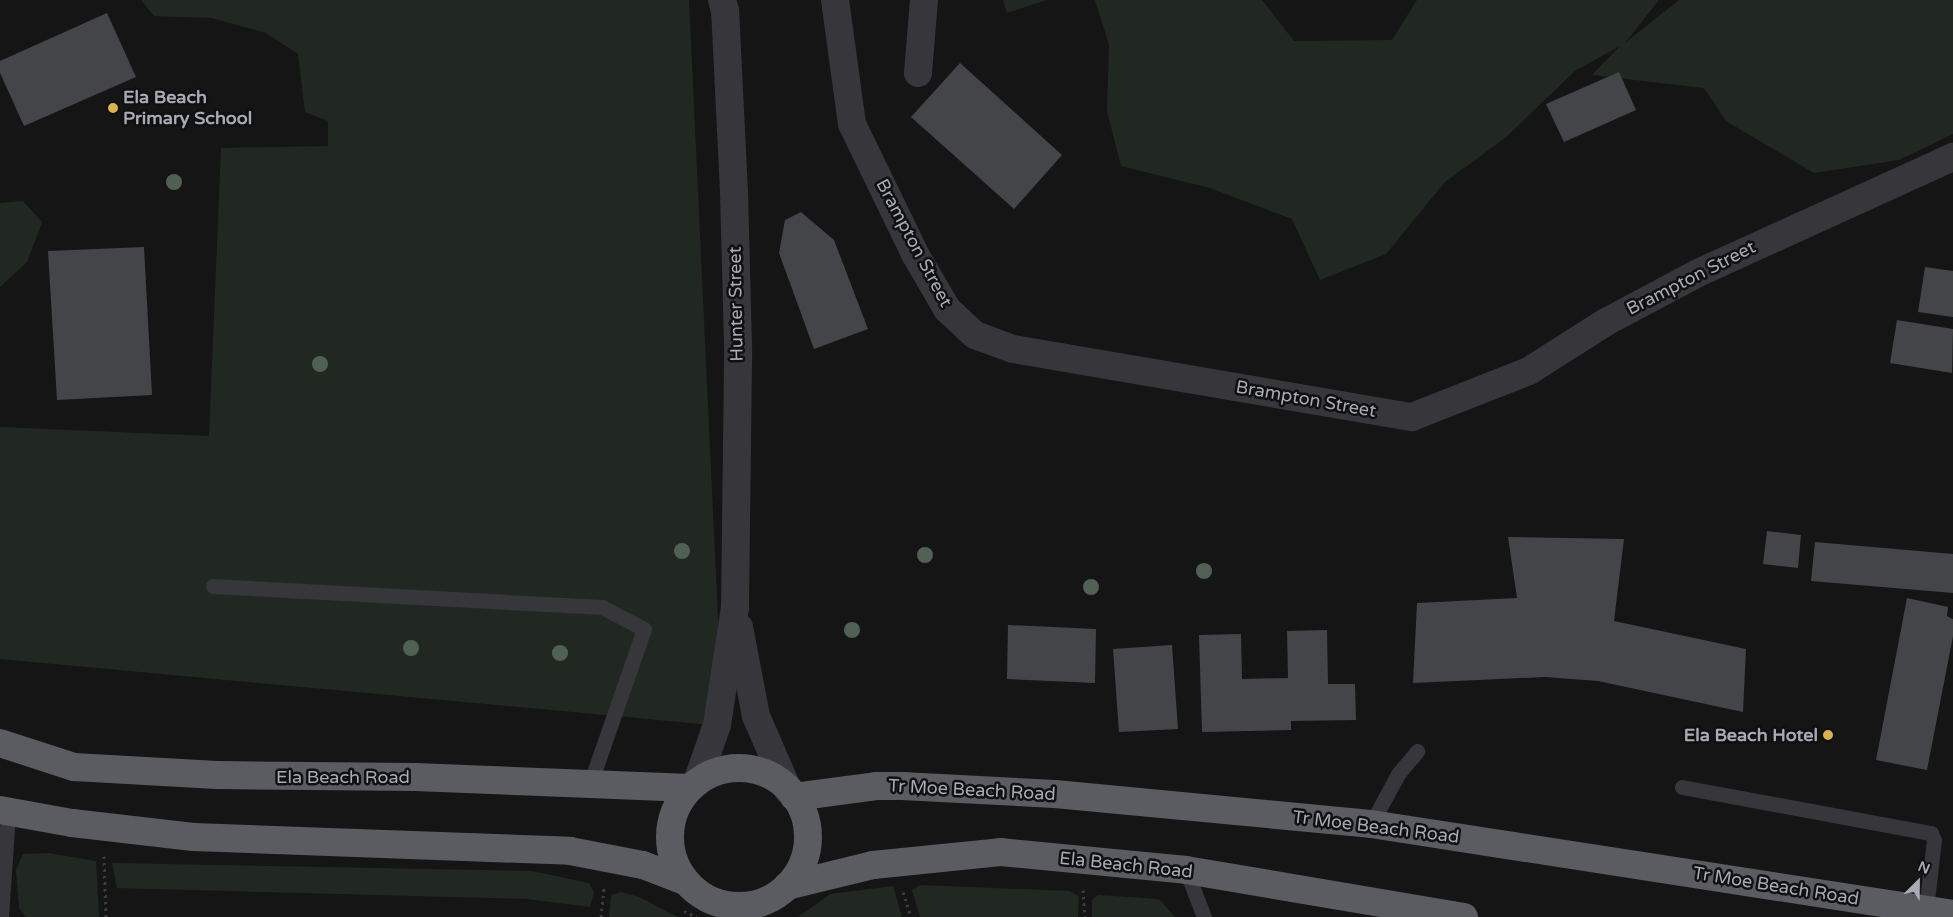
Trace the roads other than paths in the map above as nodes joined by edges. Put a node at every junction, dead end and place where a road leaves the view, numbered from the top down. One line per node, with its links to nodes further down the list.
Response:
1 (722, 0): 7 (street, Hunter Street)
2 (836, 0): 5 (street, Brampton Street)
3 (924, 0): 4 (street)
4 (918, 73)
5 (1953, 156)
6 (213, 586): 10 (lane)
7 (735, 608): 11 (street, Hunter Street); 13 (street, Hunter Street)
8 (0, 743): 10 (highway, Ela Beach Road)
9 (1417, 751): 15 (lane)
10 (590, 784): 11 (highway, Ela Beach Road)
11 (694, 785): 13 (highway); 17 (highway)
12 (1682, 787): 19 (lane)
13 (792, 793): 15 (highway, Tr Moe Beach Road); 18 (highway)
14 (4, 812): 17 (highway); 22 (lane)
15 (1371, 824): 19 (highway, Tr Moe Beach Road)
16 (1186, 870): 18 (highway, Ela Beach Road); 23 (lane); 24 (highway, Ela Beach Road)
17 (685, 881): 20 (highway)
18 (788, 886): 20 (highway)
19 (1926, 909): 21 (highway, Tr Moe Beach Road)
20 (735, 912)
21 (1953, 914)
22 (1, 917)
23 (1204, 917)
24 (1464, 917)

